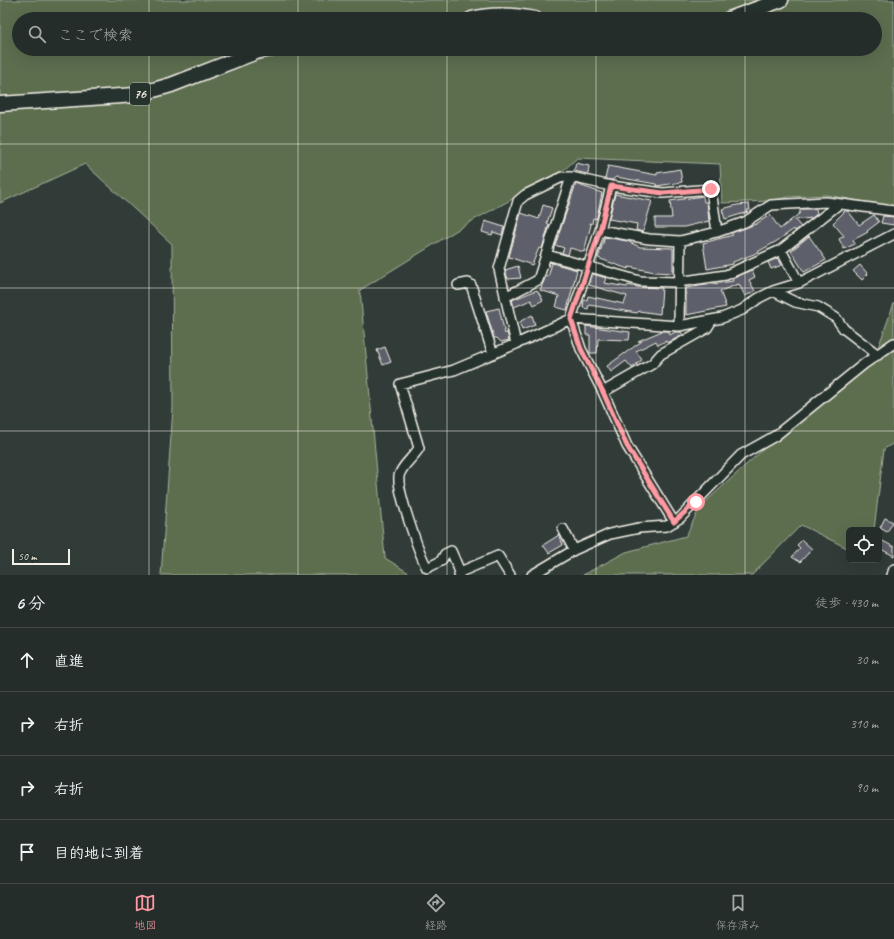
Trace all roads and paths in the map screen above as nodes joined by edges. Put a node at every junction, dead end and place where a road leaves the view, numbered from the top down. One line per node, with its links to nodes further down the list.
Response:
1 (781, 0): 2 (main road)
2 (748, 12)
3 (246, 56): 4 (main road, 76)
4 (0, 104)
5 (571, 177): 6 (street); 14 (street); 20 (street)
6 (611, 186): 9 (street); 10 (street)
7 (838, 204): 8 (street); 10 (street); 13 (street)
8 (894, 212)
9 (600, 230): 12 (street); 15 (street)
10 (717, 232): 12 (street)
11 (894, 234): 17 (street)
12 (680, 241): 16 (street)
13 (781, 250): 16 (street); 17 (street)
14 (547, 255): 15 (street); 20 (street)
15 (588, 266): 16 (street); 21 (street)
16 (678, 282): 23 (street)
17 (799, 283): 19 (street)
18 (458, 285): 26 (street)
19 (773, 291): 22 (street); 27 (street)
20 (505, 297): 25 (street)
21 (571, 319): 23 (street); 25 (street); 28 (street)
22 (712, 320): 23 (street); 28 (street)
23 (679, 326)
24 (894, 343): 27 (street)
25 (516, 344): 26 (street)
26 (493, 354): 33 (street)
27 (878, 355): 29 (street)
28 (603, 392): 29 (street)
29 (674, 522): 31 (street)
30 (563, 529): 31 (street)
31 (574, 550): 35 (street)
32 (894, 569): 36 (street)
33 (460, 574): 34 (street)
34 (510, 575)
35 (532, 575)
36 (892, 575)

